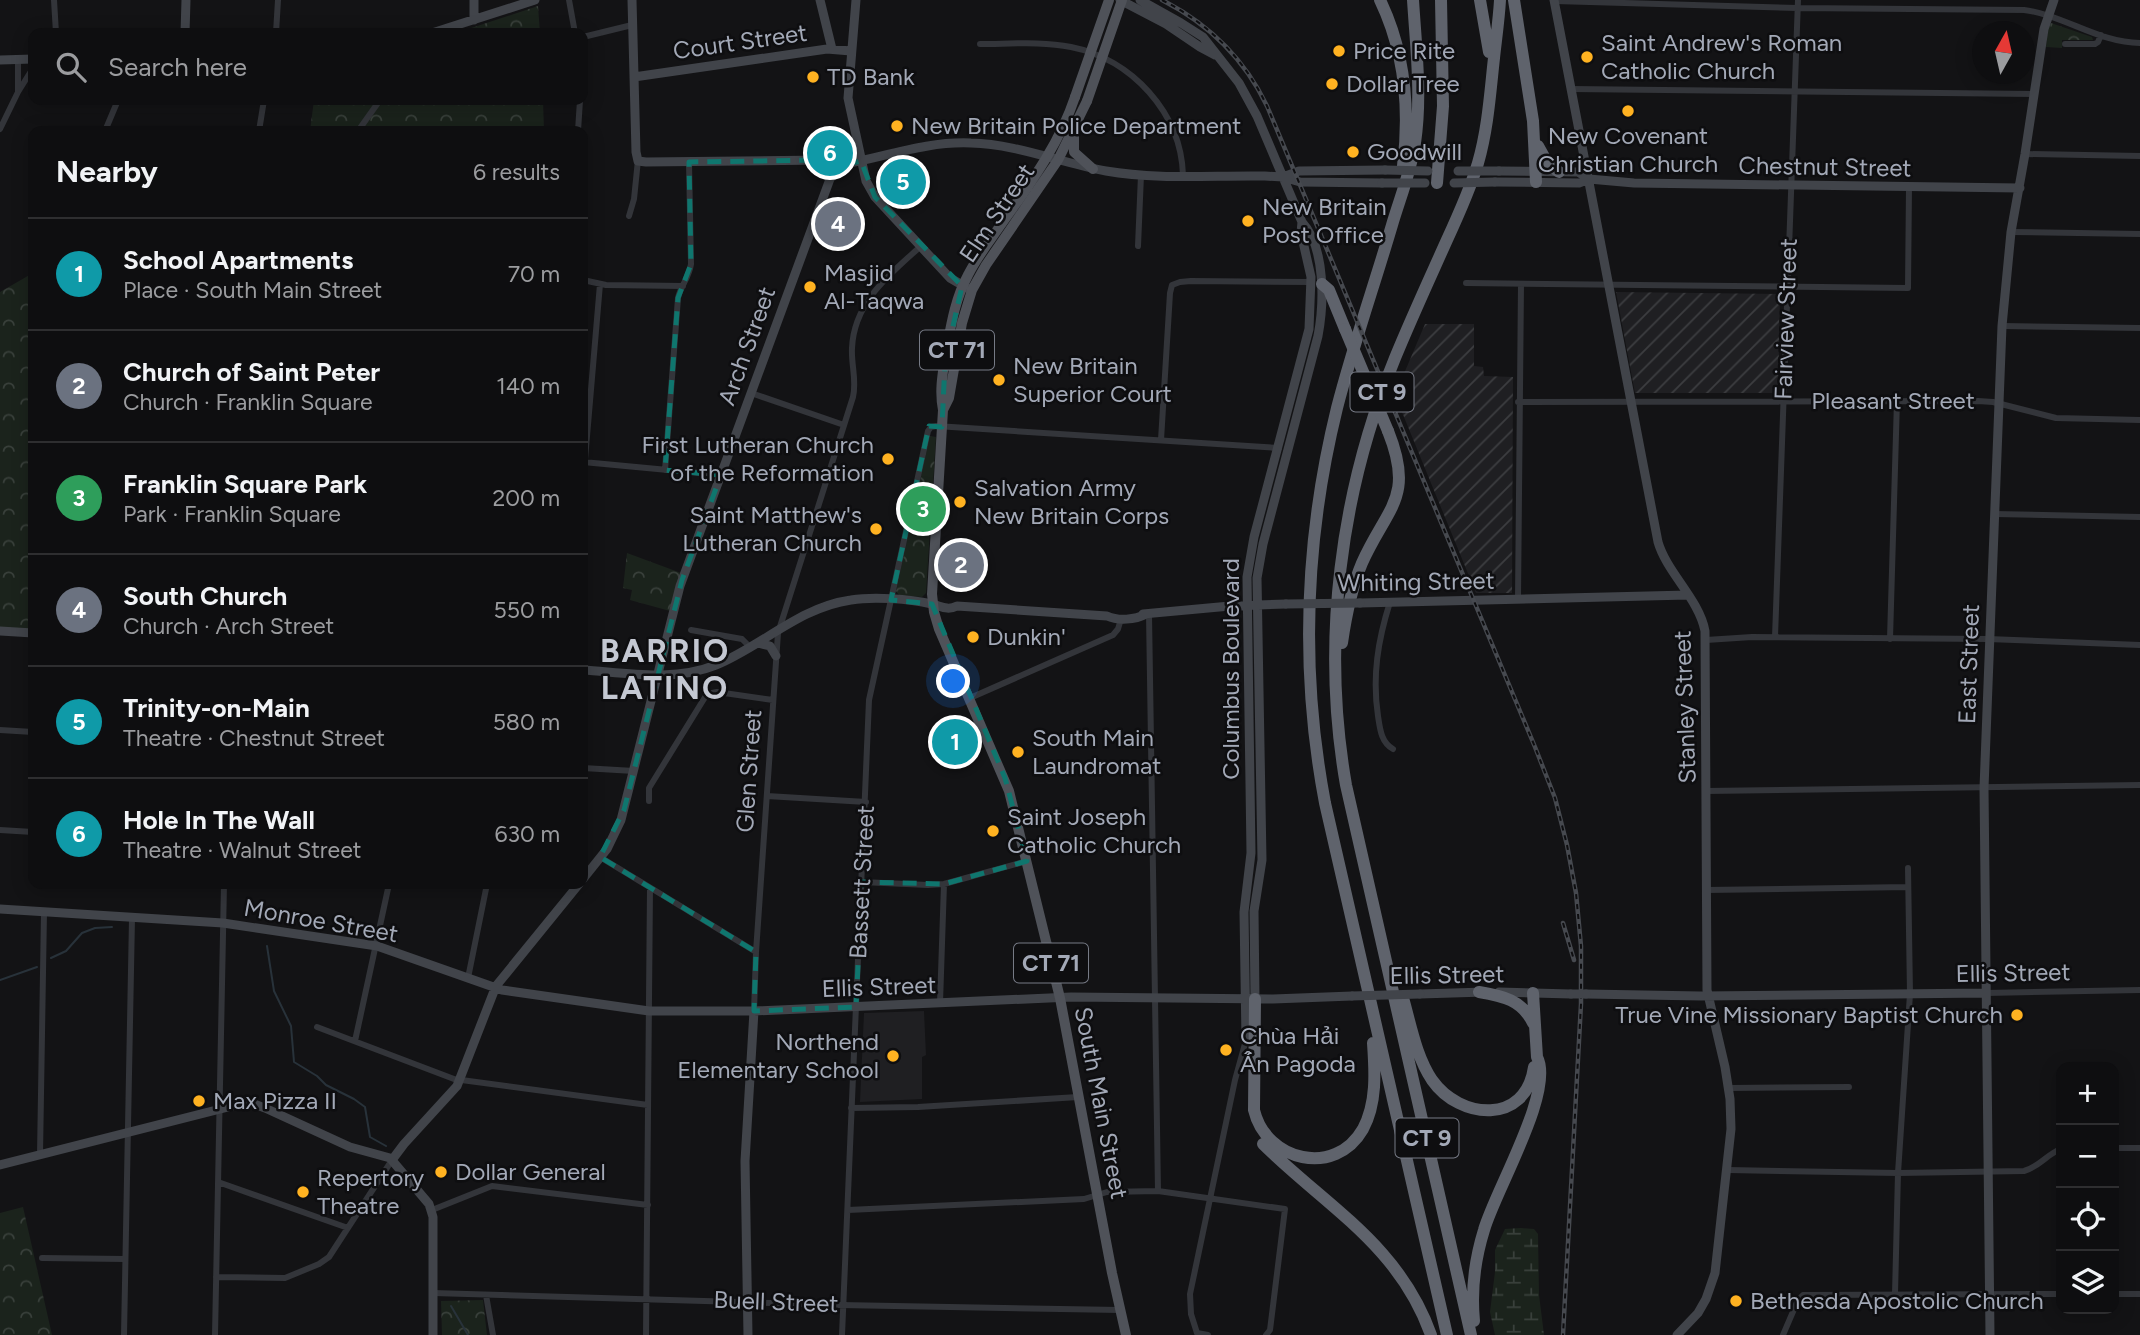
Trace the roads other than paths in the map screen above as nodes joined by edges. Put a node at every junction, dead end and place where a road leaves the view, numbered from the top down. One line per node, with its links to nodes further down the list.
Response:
1 (54, 0): 28 (street)
2 (186, 0): 29 (street)
3 (278, 0): 30 (street)
4 (474, 0): 25 (street)
5 (535, 0): 25 (street)
6 (569, 0): 33 (street)
7 (632, 0): 27 (street)
8 (820, 0): 39 (street)
9 (856, 0): 40 (street)
10 (1109, 0): 66 (main road, CT 71, bridge)
11 (1121, 0): 41 (street, Columbus Boulevard); 62 (main road, CT 71, bridge)
12 (1140, 0): 41 (street, Columbus Boulevard)
13 (1374, 0): 42 (highway)
14 (1380, 0): 42 (highway)
15 (1413, 0): 83 (highway, CT 9)
16 (1441, 0): 77 (highway)
17 (1480, 0): 48 (highway)
18 (1500, 0): 48 (highway, CT 9)
19 (1514, 0): 63 (highway)
20 (1555, 0): 22 (street); 49 (street, Stanley Street)
21 (2054, 0): 24 (street, East Street)
22 (1720, 3): 23 (street)
23 (1797, 4): 24 (street); 50 (street, Fairview Street)
24 (2047, 16): 34 (street); 52 (street, East Street)
25 (474, 19): 26 (street)
26 (459, 24): 31 (street); 32 (street)
27 (632, 25): 35 (street); 47 (street)
28 (56, 28)
29 (185, 28)
30 (276, 28)
31 (447, 28)
32 (455, 28)
33 (574, 28)
34 (2101, 35): 36 (street); 38 (street)
35 (588, 36)
36 (2140, 43)
37 (979, 44): 75 (street)
38 (2065, 44)
39 (832, 49): 40 (street, Court Street); 47 (street, Court Street)
40 (851, 51): 69 (street)
41 (1217, 56): 76 (street, Columbus Boulevard)
42 (1400, 58): 83 (highway)
43 (28, 59): 45 (street)
44 (0, 60): 45 (street)
45 (18, 60): 51 (street)
46 (28, 76): 51 (street)
47 (634, 77): 67 (street)
48 (1492, 87): 143 (highway, CT 9)
49 (1572, 89): 50 (street); 79 (street, Stanley Street)
50 (1794, 90): 52 (street); 80 (street, Fairview Street)
51 (18, 92): 61 (street)
52 (2035, 94): 64 (street, East Street)
53 (116, 105): 57 (street)
54 (263, 105): 58 (street)
55 (376, 105): 59 (street)
56 (580, 105): 60 (street)
57 (107, 126)
58 (260, 126)
59 (362, 126)
60 (578, 126)
61 (0, 129)
62 (1074, 130): 68 (main road, CT 71); 72 (main road)
63 (1535, 139): 73 (highway); 78 (highway)
64 (2025, 155): 65 (street); 82 (street, East Street)
65 (2140, 156)
66 (1047, 157): 68 (street, Chestnut Street); 69 (street, Chestnut Street); 87 (main road, Elm Street / CT 71)
67 (638, 160): 70 (street); 84 (street)
68 (1059, 160): 72 (street, Chestnut Street); 90 (main road, Elm Street / CT 71)
69 (861, 161): 71 (street); 88 (street)
70 (689, 162): 71 (street); 97 (street)
71 (838, 167): 102 (street, Arch Street)
72 (1093, 169): 74 (street, Chestnut Street)
73 (1559, 172): 78 (street, Chestnut Street); 79 (street, Chestnut Street)
74 (1141, 175): 75 (street, Chestnut Street); 89 (street)
75 (1183, 176): 76 (street, Chestnut Street)
76 (1283, 177): 77 (street, Chestnut Street, bridge); 77 (street, Chestnut Street, bridge); 92 (street, Columbus Boulevard)
77 (1432, 177): 78 (street, Chestnut Street, bridge); 78 (street, Chestnut Street, bridge)
78 (1536, 177): 79 (street, Chestnut Street)
79 (1588, 179): 80 (street, Chestnut Street); 96 (street, Stanley Street)
80 (1791, 186): 81 (street, Chestnut Street); 98 (street, Fairview Street)
81 (1909, 187): 82 (street, Chestnut Street); 98 (street)
82 (2020, 188): 85 (street, East Street)
83 (1397, 208): 194 (highway, CT 9)
84 (629, 216)
85 (2011, 232): 86 (street); 100 (street, East Street)
86 (2140, 234)
87 (994, 235): 90 (main road); 99 (main road, Elm Street / CT 71)
88 (920, 246): 99 (street); 110 (street, Glen Street)
89 (1138, 246)
90 (993, 255): 99 (main road, Elm Street / CT 71)
91 (588, 280): 94 (street)
92 (1317, 283): 112 (street); 113 (street, Columbus Boulevard); 114 (street, Columbus Boulevard); 143 (highway, bridge)
93 (1466, 283): 95 (street)
94 (600, 284): 97 (street); 108 (street)
95 (1521, 284): 96 (street); 106 (street)
96 (1608, 284): 98 (street); 104 (street, Stanley Street)
97 (683, 286): 116 (street)
98 (1788, 287): 103 (street, Fairview Street)
99 (967, 288): 111 (main road, CT 71)
100 (2002, 326): 101 (street); 107 (street, East Street)
101 (2140, 328)
102 (751, 393): 110 (street); 117 (street, Arch Street)
103 (1783, 400): 104 (street, Pleasant Street); 105 (street, Pleasant Street); 134 (street, Fairview Street)
104 (1631, 401): 106 (street, Pleasant Street); 120 (street, Stanley Street)
105 (1897, 401): 107 (street, Pleasant Street); 135 (street)
106 (1518, 402): 121 (street)
107 (1998, 404): 109 (street, Pleasant Street); 118 (street, East Street)
108 (588, 418)
109 (2140, 420)
110 (844, 425): 131 (street, Glen Street)
111 (942, 426): 112 (street); 122 (street, Bassett Street); 124 (main road, CT 71)
112 (1161, 440): 113 (street)
113 (1278, 448): 114 (street); 125 (street, Columbus Boulevard)
114 (1289, 448): 126 (street, Columbus Boulevard)
115 (588, 462): 116 (street)
116 (666, 470): 117 (street)
117 (721, 475): 142 (street, Arch Street)
118 (1994, 514): 119 (street); 136 (street, East Street)
119 (2140, 517)
120 (1688, 596): 121 (street, Whiting Street); 137 (street, Stanley Street)
121 (1518, 599): 123 (street, Whiting Street)
122 (891, 600): 124 (street, Whiting Street); 131 (street, Whiting Street); 156 (street, Bassett Street)
123 (1390, 602): 126 (street, Whiting Street, bridge); 148 (street)
124 (932, 604): 128 (street, Whiting Street); 144 (main road, South Main Street / CT 71)
125 (1246, 605): 126 (street, Whiting Street); 127 (street, Whiting Street); 157 (street, Columbus Boulevard)
126 (1256, 605): 157 (street, Columbus Boulevard)
127 (1147, 614): 128 (street, Whiting Street); 129 (street, Whiting Street); 189 (street)
128 (1107, 616): 129 (street, Whiting Street)
129 (1121, 619): 144 (street)
130 (691, 630): 138 (street)
131 (779, 630): 138 (street, Whiting Street); 140 (street, Glen Street)
132 (0, 631): 133 (street)
133 (28, 634)
134 (1776, 637): 135 (street); 137 (street)
135 (1890, 639): 136 (street)
136 (1989, 639): 139 (street); 152 (street, East Street)
137 (1706, 640): 153 (street, Stanley Street)
138 (753, 645): 140 (street); 142 (street, Whiting Street)
139 (2140, 645)
140 (776, 656): 145 (street, Glen Street)
141 (588, 670): 142 (street, Whiting Street)
142 (658, 675): 150 (street, Arch Street)
143 (1335, 681): 177 (highway, CT 9)
144 (970, 698): 161 (main road, South Main Street / CT 71)
145 (773, 700): 154 (street, Glen Street); 155 (street)
146 (0, 730): 147 (street)
147 (28, 732)
148 (1393, 749)
149 (588, 768): 150 (street)
150 (634, 771): 160 (street, Arch Street)
151 (2140, 785): 152 (street)
152 (1984, 788): 153 (street); 185 (street, East Street)
153 (1706, 791): 172 (street, Stanley Street)
154 (767, 796): 156 (street); 179 (street, Glen Street)
155 (649, 802)
156 (866, 802): 164 (street, Bassett Street)
157 (1256, 829): 190 (street, Columbus Boulevard)
158 (0, 830): 159 (street)
159 (28, 832)
160 (600, 857): 163 (street, Arch Street); 167 (street)
161 (1027, 861): 165 (street); 188 (main road, South Main Street / CT 71)
162 (1908, 867): 166 (street)
163 (588, 873)
164 (862, 882): 165 (street); 192 (street, Bassett Street)
165 (944, 884): 191 (street)
166 (1909, 887): 172 (street); 186 (street)
167 (650, 888): 179 (street); 193 (street)
168 (223, 889): 176 (street)
169 (388, 889): 178 (street)
170 (487, 889): 180 (street)
171 (575, 889): 181 (street)
172 (1706, 890): 187 (street, Stanley Street)
173 (0, 909): 174 (street, Monroe Street)
174 (44, 912): 175 (street, Monroe Street); 212 (street)
175 (132, 918): 176 (street, Monroe Street); 208 (street)
176 (223, 923): 178 (street, Monroe Street); 207 (street)
177 (1382, 942): 200 (highway); 252 (highway, CT 9)
178 (377, 947): 180 (street, Monroe Street); 199 (street)
179 (756, 952): 195 (street, Glen Street)
180 (468, 978): 181 (street, Monroe Street)
181 (495, 988): 193 (street, Monroe Street); 201 (street)
182 (2140, 990): 185 (street, Ellis Street)
183 (1479, 992): 184 (street, Ellis Street); 190 (street, Ellis Street, bridge); 197 (highway)
184 (1532, 993): 187 (street, Ellis Street, bridge); 197 (highway)
185 (1986, 993): 186 (street, Ellis Street); 216 (street, East Street)
186 (1910, 994): 187 (street, Ellis Street); 217 (street)
187 (1707, 996): 203 (street, Stanley Street)
188 (1060, 998): 189 (street, Ellis Street); 191 (street, Ellis Street); 204 (main road, South Main Street / CT 71)
189 (1155, 998): 190 (street, Ellis Street); 219 (street)
190 (1251, 998): 194 (highway); 198 (street, Columbus Boulevard)
191 (940, 1003): 192 (street, Ellis Street)
192 (856, 1007): 195 (street, Ellis Street); 206 (street, Bassett Street)
193 (649, 1011): 195 (street, Monroe Street); 205 (street)
194 (1372, 1011): 251 (highway, CT 9)
195 (754, 1012): 237 (street, Glen Street)
196 (317, 1027): 199 (street)
197 (1535, 1027): 200 (highway)
198 (1246, 1040): 221 (street); 250 (highway)
199 (355, 1041): 201 (street)
200 (1537, 1057): 252 (highway)
201 (460, 1080): 205 (street); 213 (street)
202 (1849, 1087): 203 (street)
203 (1729, 1088): 215 (street, Stanley Street)
204 (1078, 1097): 206 (street); 220 (main road, South Main Street / CT 71)
205 (648, 1105): 222 (street)
206 (852, 1108): 224 (street, Bassett Street)
207 (219, 1109): 208 (street); 213 (street); 218 (street)
208 (127, 1134): 212 (street); 227 (street)
209 (2119, 1148): 210 (street)
210 (2140, 1149)
211 (2056, 1151): 216 (street)
212 (40, 1154): 214 (street)
213 (392, 1160): 223 (street); 225 (street)
214 (0, 1165)
215 (1728, 1170): 217 (street); 253 (street, Stanley Street)
216 (1988, 1171): 217 (street); 231 (street, East Street)
217 (1898, 1173): 230 (street)
218 (218, 1182): 225 (street); 228 (street)
219 (1158, 1191): 220 (street); 221 (street)
220 (1097, 1196): 224 (street); 239 (main road, South Main Street / CT 71)
221 (1210, 1198): 248 (street); 249 (street)
222 (648, 1205): 223 (street); 236 (street)
223 (432, 1210): 229 (street)
224 (848, 1210): 238 (street, Bassett Street)
225 (348, 1228): 228 (street)
226 (42, 1258): 227 (street)
227 (125, 1259): 240 (street)
228 (216, 1277): 241 (street)
229 (433, 1293): 235 (street, Buell Street); 242 (street)
230 (1895, 1294): 231 (street); 254 (street)
231 (1990, 1294): 232 (street); 255 (street, East Street)
232 (2056, 1294)
233 (2119, 1294): 234 (street)
234 (2140, 1294)
235 (486, 1295): 236 (street, Buell Street); 243 (street)
236 (646, 1298): 237 (street, Buell Street); 244 (street)
237 (747, 1302): 238 (street, Buell Street); 245 (street, Glen Street)
238 (843, 1305): 239 (street, Buell Street); 246 (street, Bassett Street)
239 (1120, 1310): 247 (main road, South Main Street / CT 71)
240 (124, 1335)
241 (215, 1335)
242 (433, 1335)
243 (493, 1335)
244 (646, 1335)
245 (748, 1335)
246 (842, 1335)
247 (1126, 1335)
248 (1208, 1335)
249 (1266, 1335)
250 (1431, 1335)
251 (1447, 1335)
252 (1473, 1335)
253 (1677, 1335)
254 (1783, 1335)
255 (1990, 1335)

